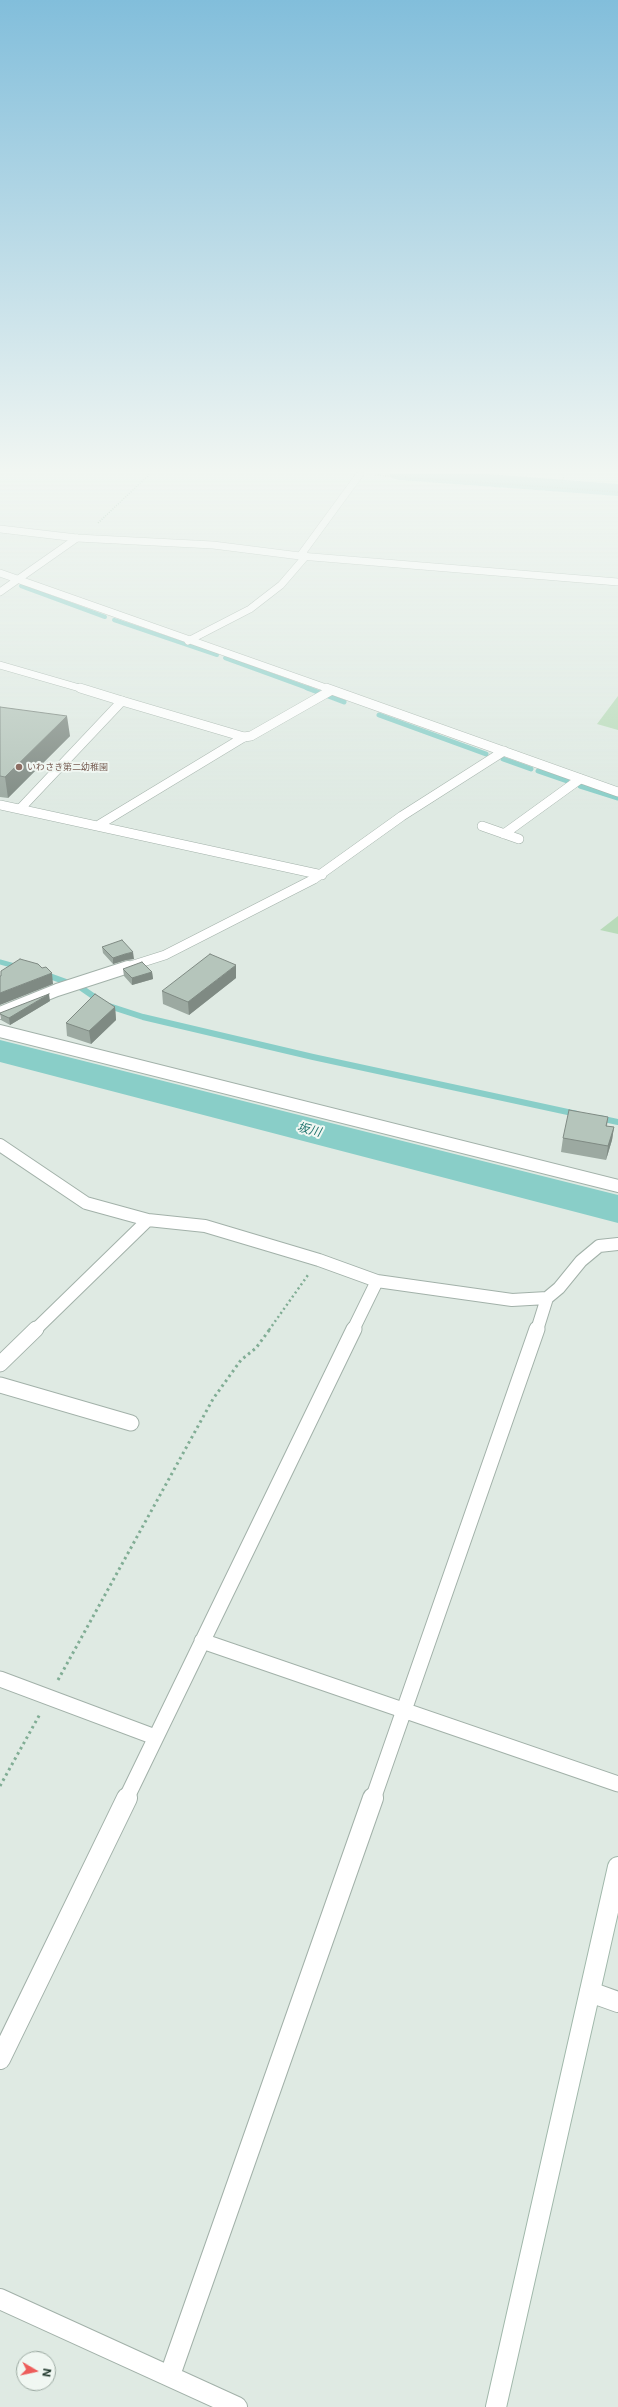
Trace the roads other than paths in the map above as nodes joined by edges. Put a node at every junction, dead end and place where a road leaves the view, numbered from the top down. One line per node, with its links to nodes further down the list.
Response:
1 (9, 586): 4 (street)
2 (36, 586): 5 (street)
3 (279, 586): 5 (street)
4 (0, 592)
5 (188, 641): 7 (street)
6 (0, 665): 8 (street)
7 (330, 691): 9 (street); 10 (street)
8 (122, 700): 9 (street); 14 (street)
9 (244, 737): 15 (street)
10 (504, 751): 11 (street); 19 (street)
11 (580, 779): 12 (street); 17 (street)
12 (618, 792)
13 (0, 805): 14 (street)
14 (20, 809): 15 (street)
15 (97, 826): 19 (street)
16 (482, 826): 17 (street)
17 (504, 834): 18 (street)
18 (519, 839)
19 (322, 875): 20 (street)
20 (0, 1013)
21 (0, 1031): 23 (street)
22 (0, 1145): 24 (street)
23 (618, 1186)
24 (148, 1220): 26 (street); 28 (street)
25 (618, 1244): 27 (street)
26 (377, 1281): 27 (street); 31 (street)
27 (547, 1298): 33 (street)
28 (0, 1364)
29 (0, 1385): 30 (street)
30 (131, 1423)
31 (202, 1641): 33 (street); 34 (street)
32 (0, 1678): 34 (street)
33 (403, 1711): 35 (street); 41 (street)
34 (155, 1737): 39 (street)
35 (618, 1784)
36 (618, 1867): 37 (street)
37 (590, 1992): 38 (street); 43 (street)
38 (618, 2002)
39 (0, 2059)
40 (0, 2299): 41 (street)
41 (170, 2375): 42 (street)
42 (237, 2407)
43 (496, 2407)

